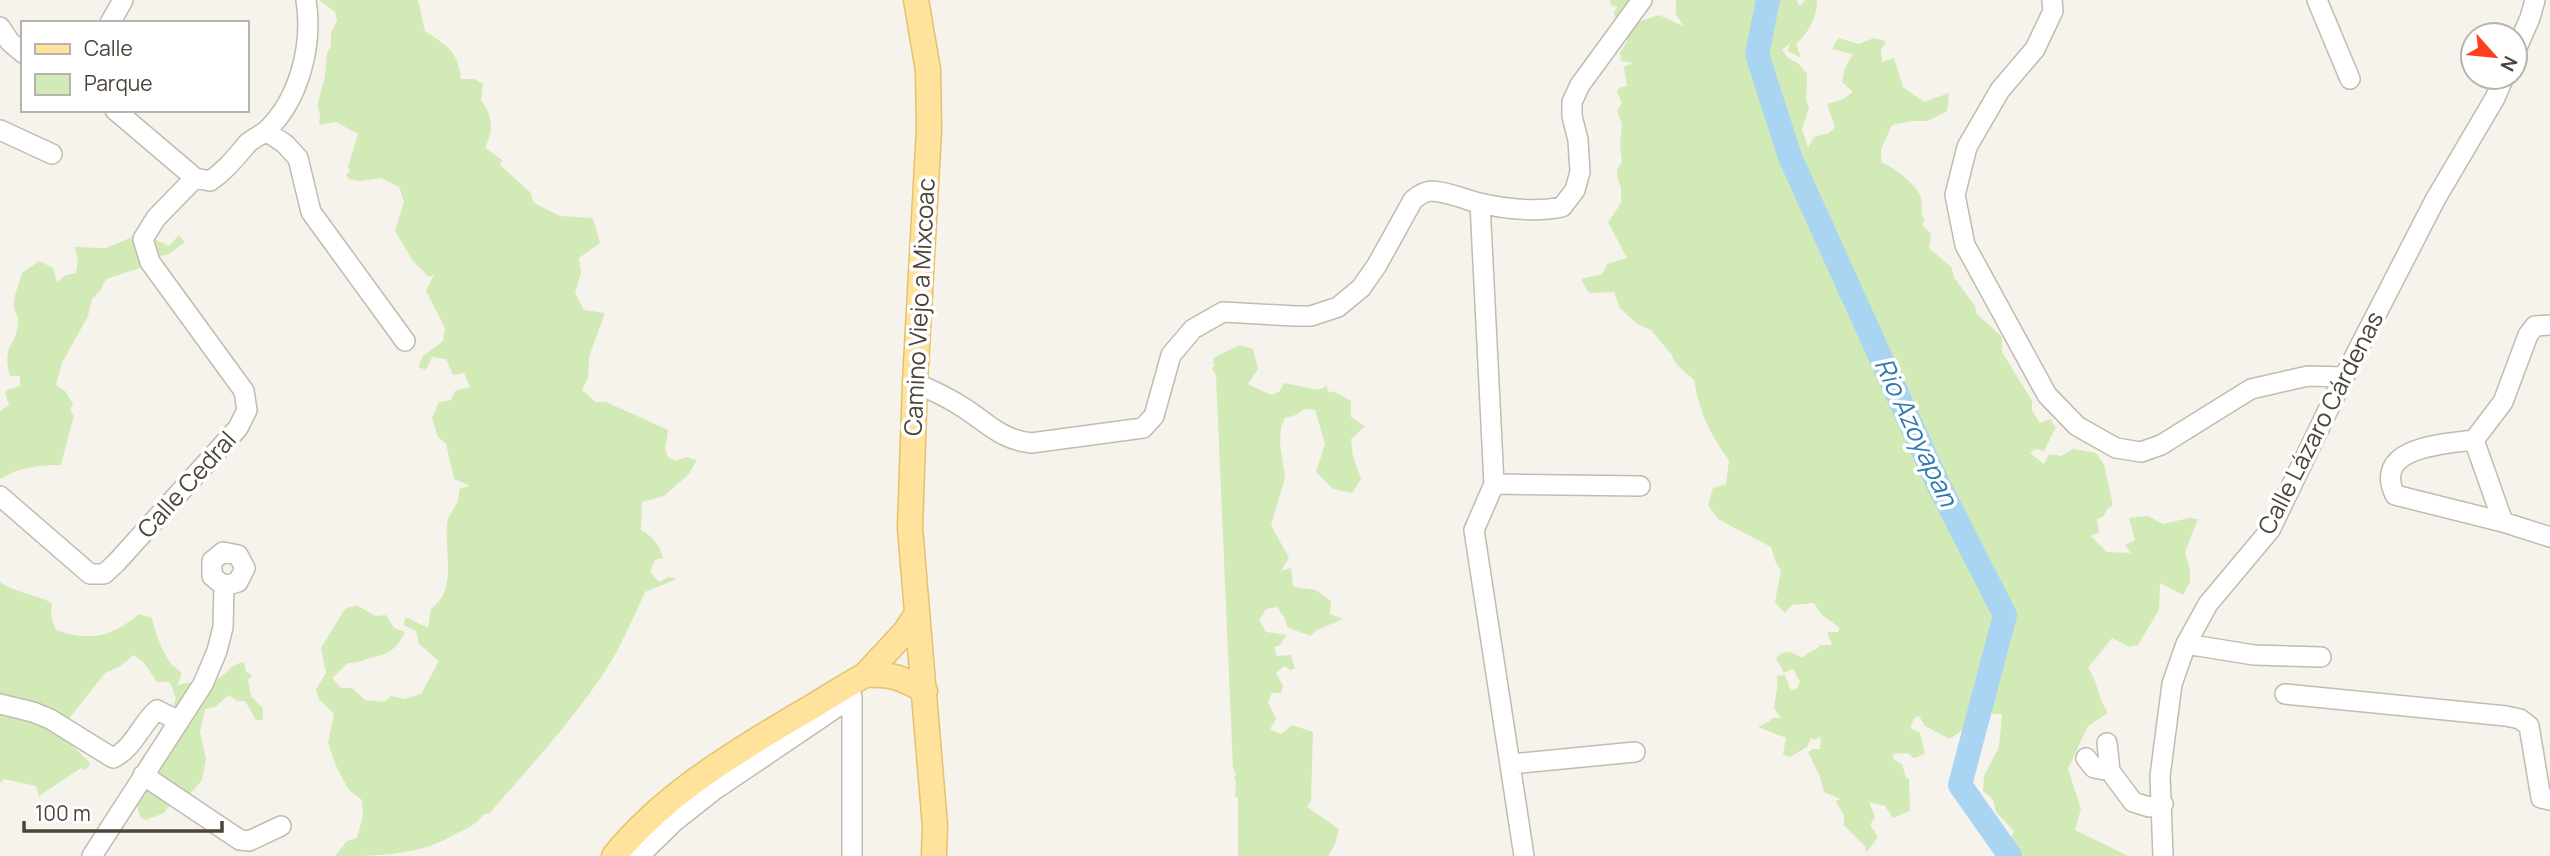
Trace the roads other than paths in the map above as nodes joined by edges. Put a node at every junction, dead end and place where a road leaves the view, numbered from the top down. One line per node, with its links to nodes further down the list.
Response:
1 (123, 0): 8 (street)
2 (306, 0): 16 (street)
3 (916, 0): 23 (main road, Camino Viejo a Mixcoac)
4 (1642, 0): 19 (street)
5 (2052, 0): 22 (street)
6 (2317, 0): 12 (street)
7 (2535, 0): 9 (street)
8 (111, 21)
9 (2529, 21)
10 (0, 27): 11 (street)
11 (21, 51)
12 (2350, 79)
13 (2498, 91): 22 (street, Calle Lázaro Cárdenas)
14 (117, 112): 18 (street)
15 (0, 130): 17 (street)
16 (266, 131): 18 (street); 21 (street)
17 (52, 154)
18 (195, 178): 27 (street, Calle Cedral)
19 (1480, 203): 23 (street); 25 (street)
20 (2550, 325): 24 (street)
21 (405, 341)
22 (2344, 377): 32 (street, Calle Lázaro Cárdenas)
23 (915, 383): 31 (main road, Camino Viejo a Mixcoac)
24 (2474, 440): 28 (street); 28 (street)
25 (1494, 484): 26 (street); 42 (street)
26 (1640, 486)
27 (0, 496)
28 (2503, 522): 29 (street)
29 (2550, 537)
30 (224, 586): 38 (street)
31 (916, 615): 34 (main road); 35 (main road, Camino Viejo a Mixcoac)
32 (2186, 644): 33 (street); 46 (street, Calle Lázaro Cárdenas)
33 (2321, 657)
34 (855, 685): 35 (main road); 49 (main road); 50 (street); 51 (street)
35 (925, 691): 52 (main road, Camino Viejo a Mixcoac)
36 (2285, 694): 45 (street)
37 (0, 704): 38 (street)
38 (179, 721): 44 (street)
39 (2107, 743): 43 (street)
40 (1635, 752): 42 (street)
41 (2087, 758): 43 (street)
42 (1511, 764): 53 (street)
43 (2110, 771): 46 (street)
44 (143, 775): 47 (street); 48 (street)
45 (2550, 800)
46 (2163, 804): 54 (street, Calle Lázaro Cárdenas)
47 (281, 826)
48 (92, 856)
49 (614, 856)
50 (639, 856)
51 (852, 856)
52 (934, 856)
53 (1524, 856)
54 (2163, 856)

